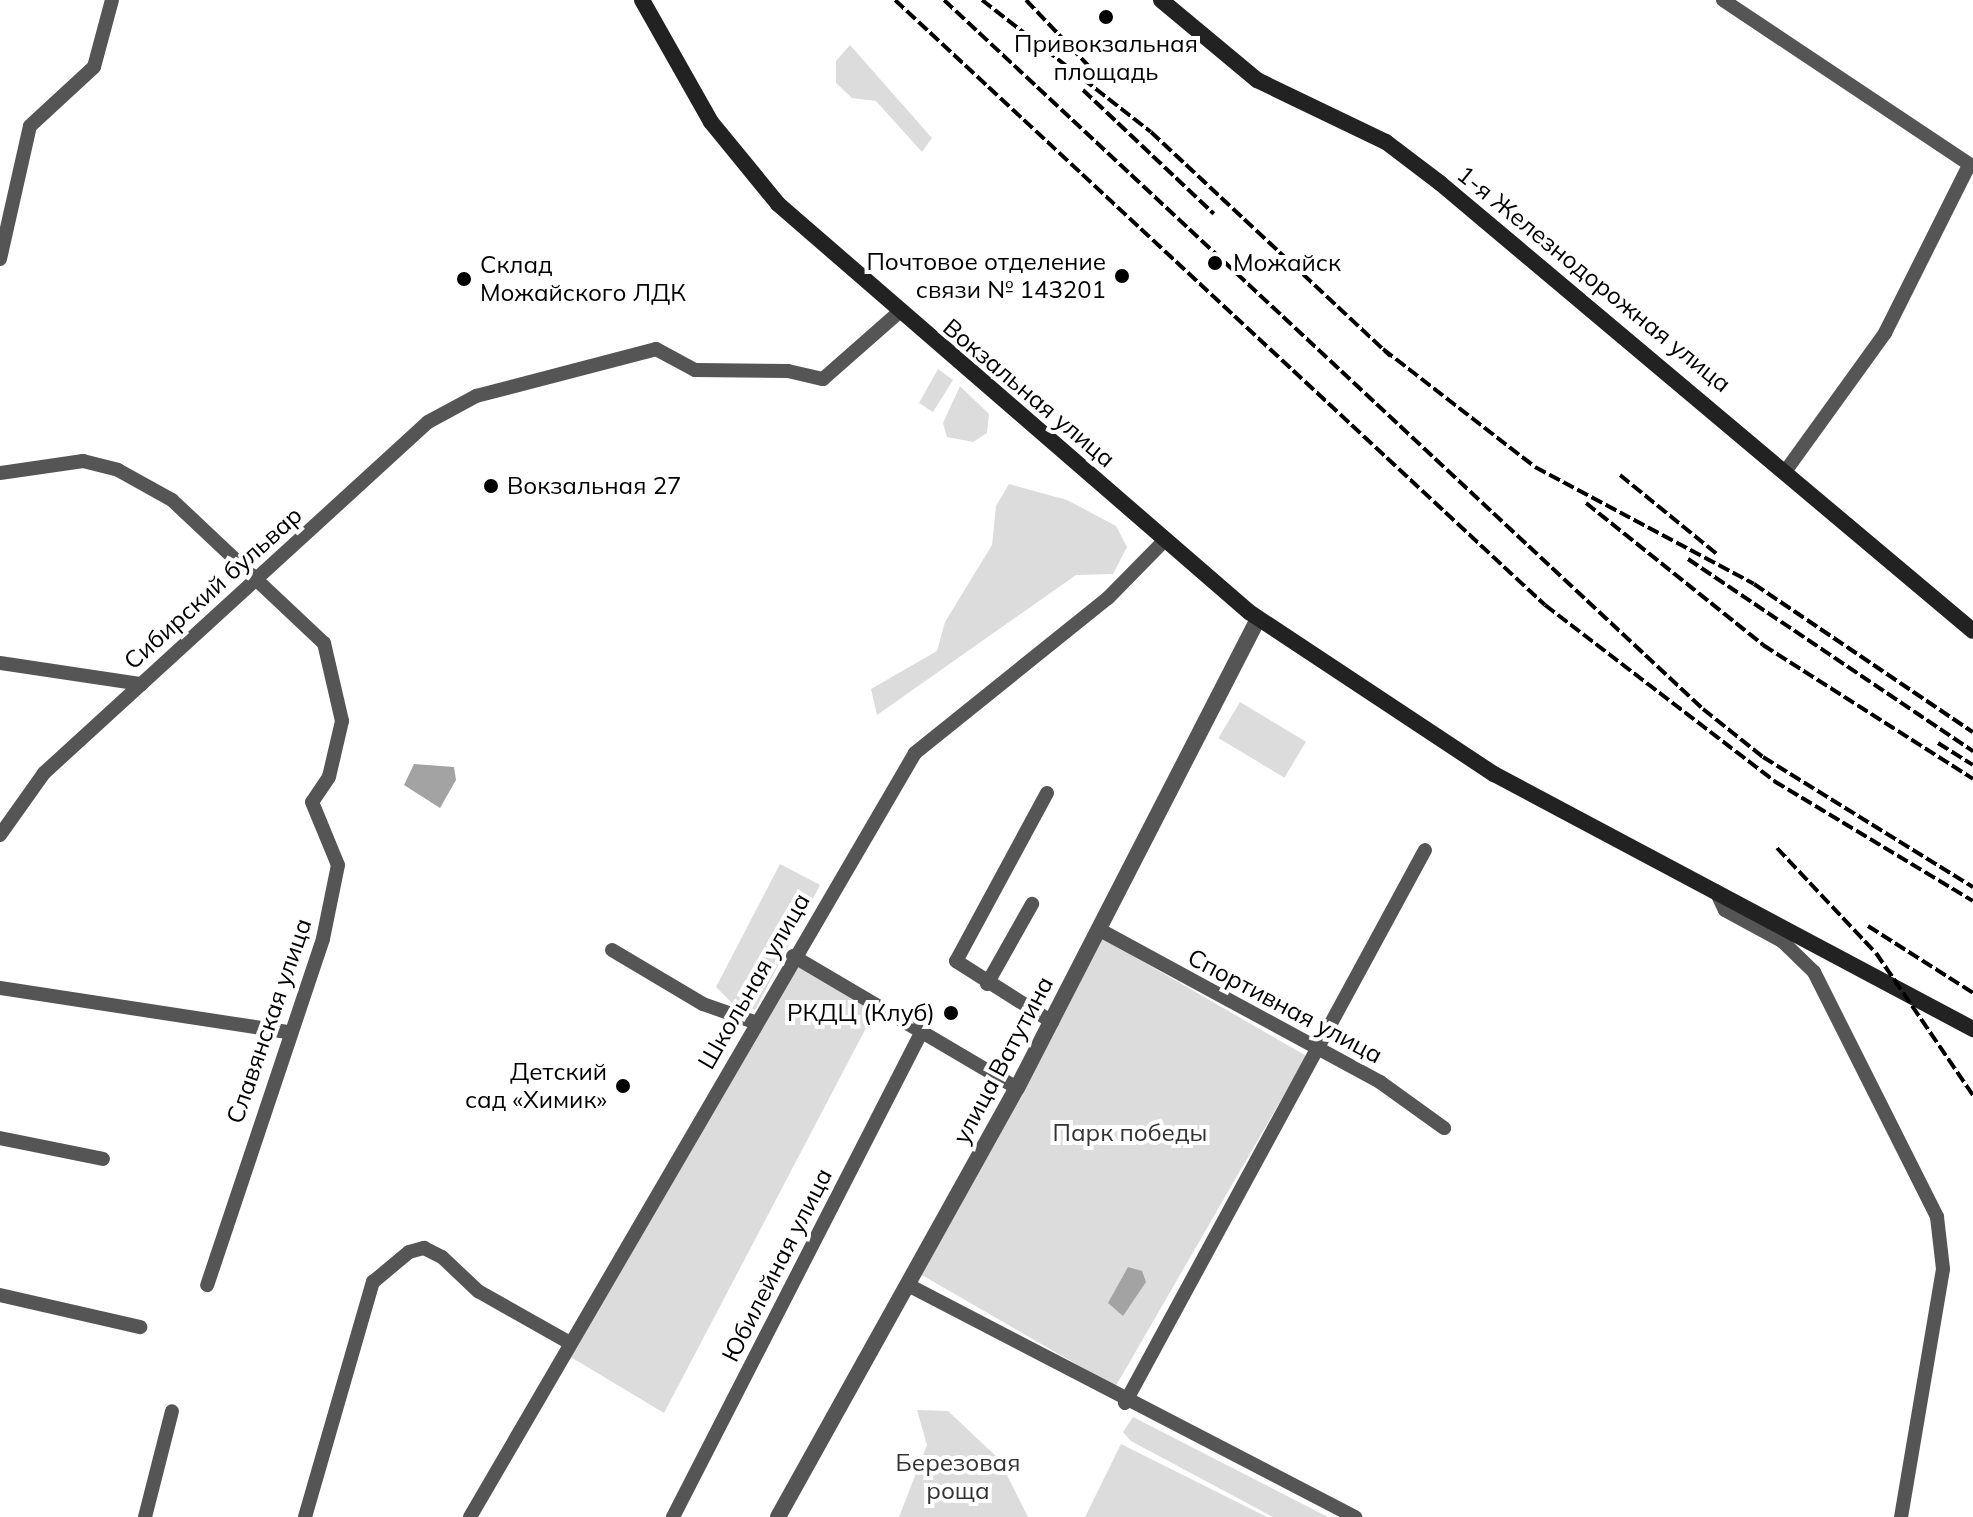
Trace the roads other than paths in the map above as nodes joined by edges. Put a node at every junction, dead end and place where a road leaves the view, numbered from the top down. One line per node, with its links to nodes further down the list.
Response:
1 (112, 0): 6 (street)
2 (642, 0): 7 (main road, Вокзальная улица)
3 (1161, 0): 8 (main road, 1-я Железнодорожная улица)
4 (1723, 0): 5 (street)
5 (1970, 168): 8 (street)
6 (0, 259)
7 (897, 314): 10 (main road, Вокзальная улица); 11 (street, Сибирский бульвар)
8 (1787, 469): 13 (main road, 1-я Железнодорожная улица)
9 (0, 473): 11 (street, Славянская улица)
10 (1164, 541): 12 (main road, Вокзальная улица); 23 (street, Школьная улица)
11 (258, 577): 15 (street, Сибирский бульвар); 29 (street, Славянская улица)
12 (1258, 619): 19 (main road, Вокзальная улица); 21 (street, улица Ватутина)
13 (1973, 631)
14 (0, 663): 15 (street)
15 (141, 684): 17 (street, Сибирский бульвар)
16 (1047, 793): 24 (street)
17 (0, 835)
18 (1425, 850): 31 (street)
19 (1716, 891): 28 (main road, Вокзальная улица); 49 (street)
20 (1032, 904): 24 (street)
21 (1100, 930): 27 (street, улица Ватутина); 31 (street, Спортивная улица)
22 (612, 950): 26 (street)
23 (793, 956): 26 (street, Школьная улица); 30 (street)
24 (987, 984): 27 (street)
25 (0, 988): 29 (street)
26 (754, 1022): 40 (street, Школьная улица)
27 (1052, 1022): 32 (street, улица Ватутина)
28 (1973, 1029)
29 (286, 1032): 36 (street, Славянская улица)
30 (921, 1033): 32 (street); 46 (street, Юбилейная улица)
31 (1316, 1051): 33 (street, Спортивная улица); 41 (street)
32 (1017, 1088): 37 (street, улица Ватутина)
33 (1444, 1128)
34 (0, 1138): 35 (street)
35 (103, 1159)
36 (207, 1285)
37 (908, 1285): 41 (street); 47 (street, улица Ватутина)
38 (0, 1295): 39 (street)
39 (140, 1327)
40 (570, 1343): 44 (street); 45 (street, Школьная улица)
41 (1125, 1403): 48 (street)
42 (172, 1411): 43 (street)
43 (145, 1517)
44 (305, 1517)
45 (470, 1517)
46 (673, 1517)
47 (778, 1517)
48 (1355, 1517)
49 (1901, 1517)

